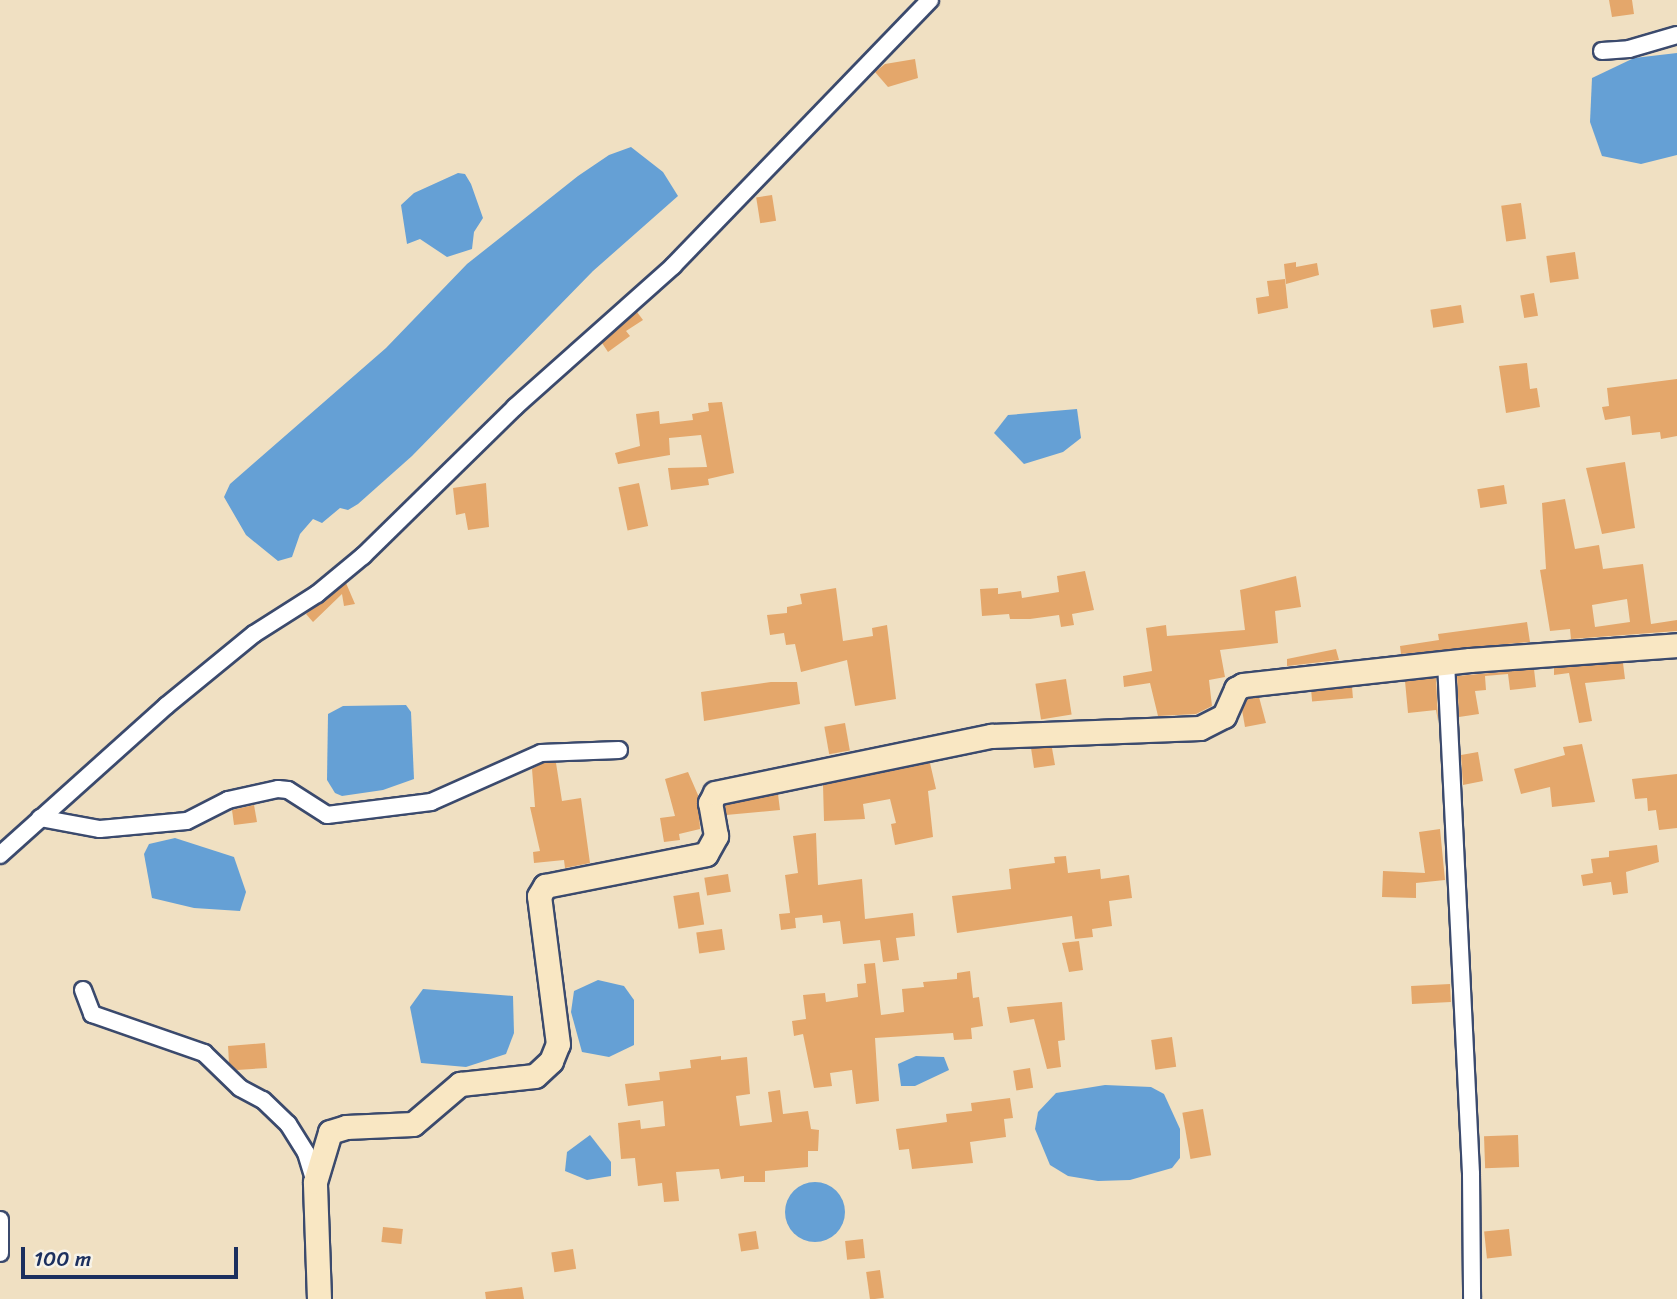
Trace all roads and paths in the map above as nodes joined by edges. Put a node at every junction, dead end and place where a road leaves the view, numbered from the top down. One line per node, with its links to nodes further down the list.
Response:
1 (930, 0): 7 (street)
2 (1677, 35): 3 (street)
3 (1602, 51)
4 (1677, 645): 5 (main road)
5 (1446, 662): 10 (main road); 14 (street)
6 (619, 750): 7 (street)
7 (40, 818): 8 (street)
8 (0, 855)
9 (83, 990): 10 (street)
10 (315, 1182): 13 (main road)
11 (0, 1220): 12 (street)
12 (0, 1253)
13 (319, 1299)
14 (1472, 1299)

